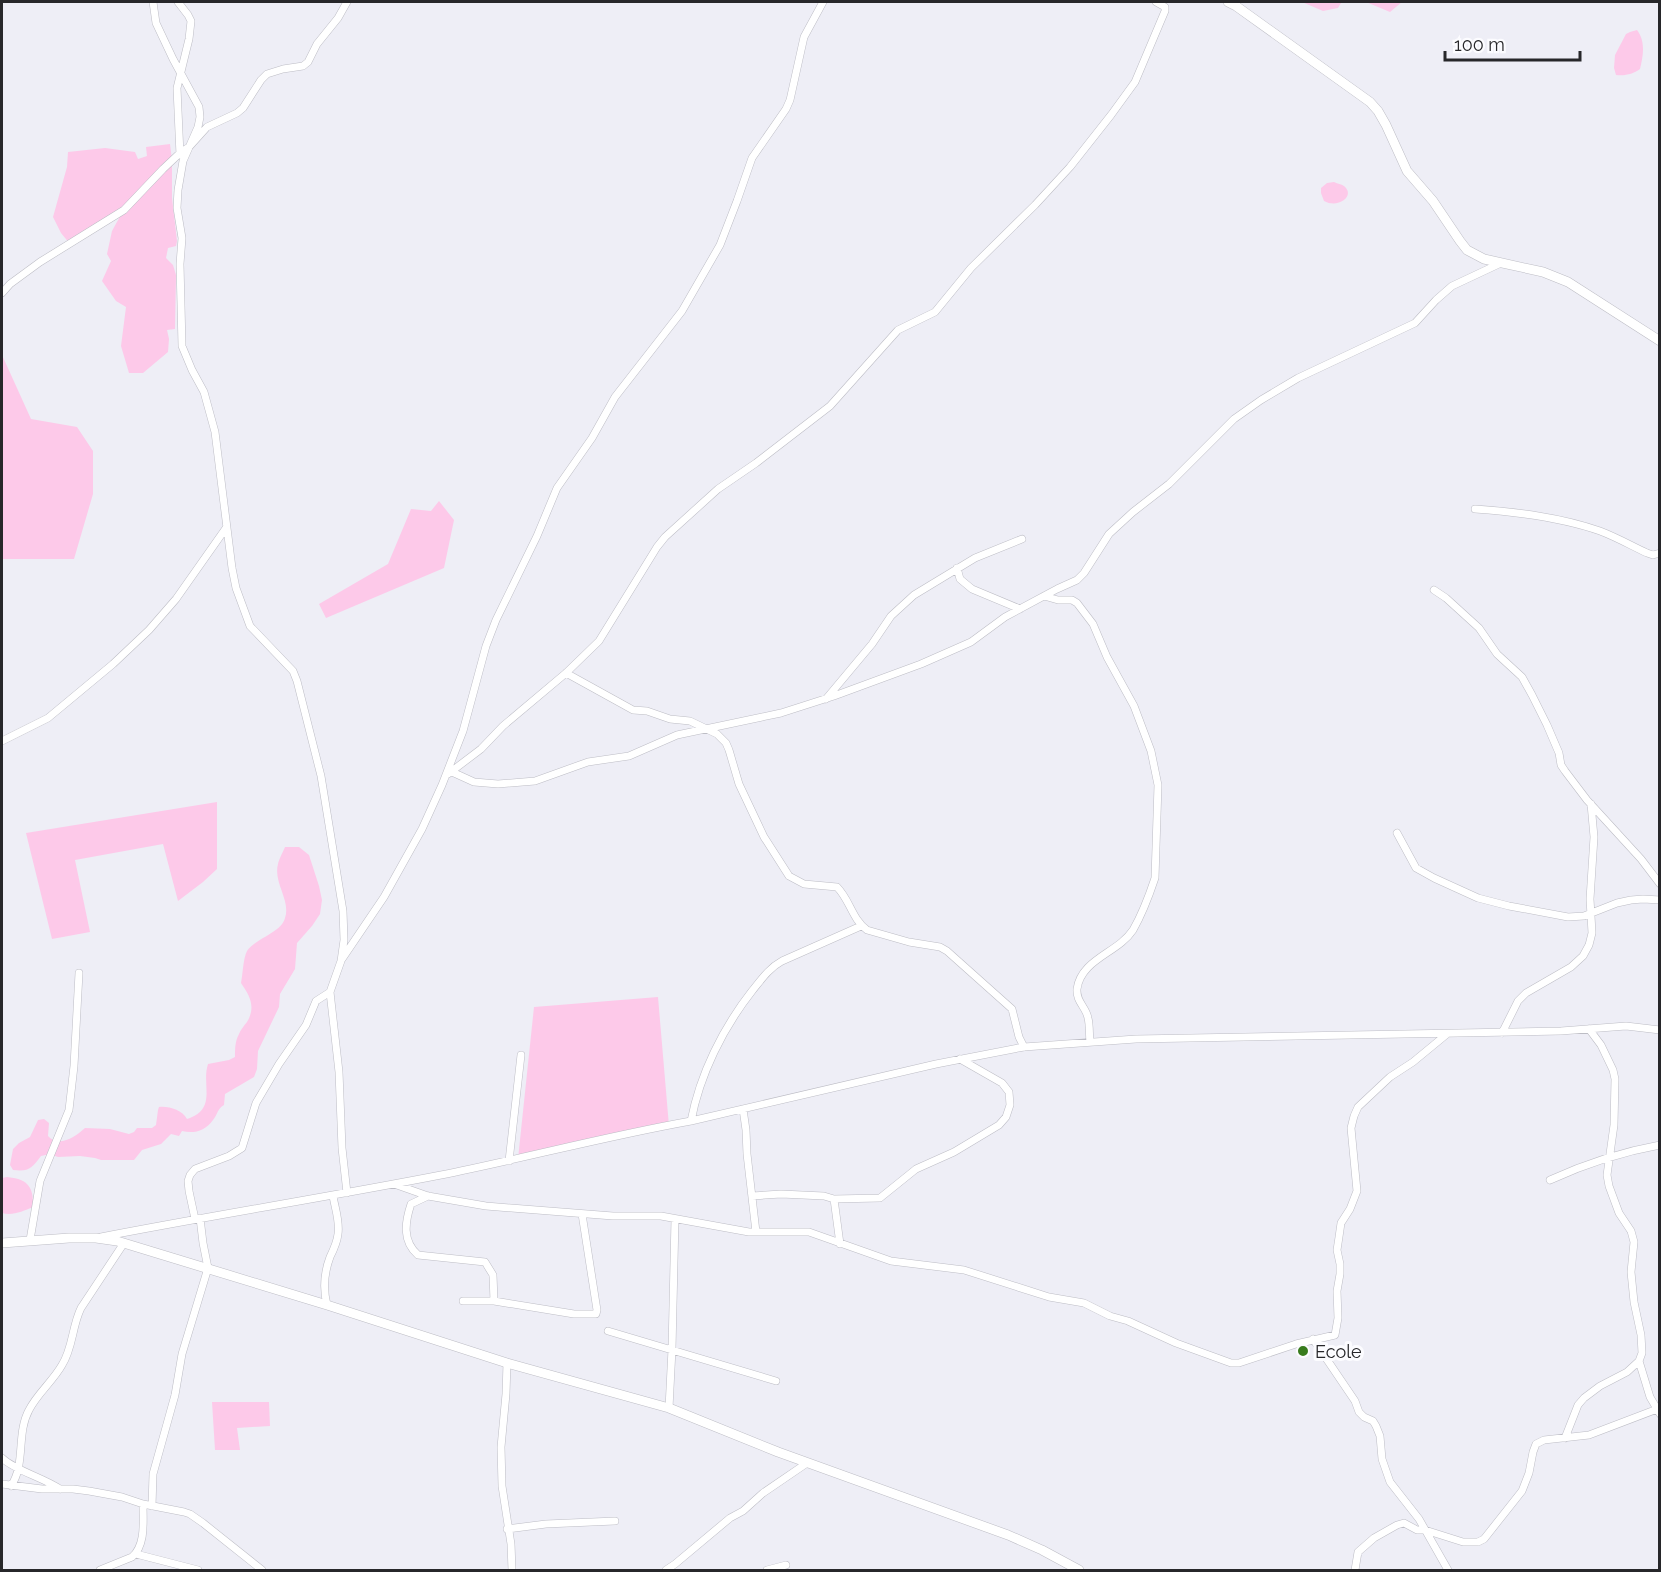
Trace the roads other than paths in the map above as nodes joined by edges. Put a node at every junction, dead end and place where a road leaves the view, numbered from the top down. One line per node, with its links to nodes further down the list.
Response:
1 (153, 2): 7 (street)
2 (178, 2): 7 (street)
3 (347, 2): 8 (street)
4 (823, 2): 26 (street)
5 (1156, 2): 22 (street)
6 (1227, 2): 11 (street)
7 (180, 74): 8 (street); 9 (street)
8 (189, 147): 9 (street); 10 (street)
9 (180, 153): 10 (street); 12 (street)
10 (178, 190): 15 (street)
11 (1503, 262): 13 (street); 20 (street)
12 (2, 293)
13 (1659, 342)
14 (1475, 509): 17 (street)
15 (226, 528): 25 (street); 33 (street)
16 (1022, 539): 18 (street)
17 (1659, 553)
18 (957, 568): 21 (street); 23 (street)
19 (1434, 590): 27 (street)
20 (1044, 596): 21 (street); 40 (street)
21 (1020, 609): 23 (street)
22 (566, 673): 24 (street); 26 (street)
23 (826, 699): 24 (street)
24 (705, 728): 26 (street); 32 (street)
25 (2, 741)
26 (449, 774): 33 (street)
27 (1591, 804): 29 (street); 31 (street)
28 (1396, 833): 31 (street)
29 (1659, 884)
30 (1659, 900): 31 (street)
31 (1591, 913): 38 (street)
32 (861, 926): 41 (street); 45 (street)
33 (341, 962): 35 (street)
34 (79, 973): 61 (street)
35 (330, 992): 51 (street); 57 (street)
36 (1589, 1029): 37 (street); 38 (street); 47 (street)
37 (1659, 1030)
38 (1502, 1033): 39 (street)
39 (1447, 1034): 40 (street); 70 (street)
40 (1090, 1042): 41 (street)
41 (1024, 1047): 43 (street)
42 (520, 1055): 48 (street)
43 (960, 1059): 44 (street); 55 (street)
44 (743, 1109): 45 (street); 54 (street)
45 (691, 1121): 48 (street)
46 (1659, 1145): 47 (street)
47 (1610, 1157): 49 (street); 72 (street)
48 (510, 1161): 50 (street)
49 (1550, 1180)
50 (393, 1184): 51 (street); 53 (street)
51 (347, 1193): 52 (street)
52 (333, 1196): 57 (street); 68 (street)
53 (428, 1196): 56 (street); 67 (street)
54 (752, 1196): 55 (street); 59 (street)
55 (834, 1199): 64 (street)
56 (582, 1214): 58 (street); 67 (street)
57 (198, 1218): 60 (street); 65 (street)
58 (675, 1219): 59 (street); 71 (street)
59 (756, 1232): 64 (street)
60 (96, 1238): 61 (street); 63 (street)
61 (30, 1240): 62 (street)
62 (2, 1243)
63 (124, 1243): 65 (street); 80 (street)
64 (840, 1244): 70 (street)
65 (208, 1269): 68 (street); 85 (street)
66 (463, 1301): 67 (street)
67 (495, 1301)
68 (327, 1305): 73 (street)
69 (608, 1331): 71 (street)
70 (1313, 1339): 88 (street)
71 (672, 1349): 74 (street); 75 (street)
72 (1639, 1361): 76 (street); 77 (street)
73 (507, 1363): 75 (street); 87 (street)
74 (776, 1381)
75 (669, 1408): 79 (street)
76 (1658, 1410): 77 (street)
77 (1565, 1438): 88 (street)
78 (2, 1458): 80 (street)
79 (807, 1462): 95 (street); 97 (street)
80 (19, 1468): 82 (street); 83 (street)
81 (2, 1484): 82 (street)
82 (11, 1486): 83 (street)
83 (60, 1489): 84 (street)
84 (143, 1504): 85 (street); 89 (street)
85 (152, 1506): 93 (street)
86 (615, 1521): 87 (street)
87 (507, 1529): 94 (street)
88 (1425, 1530): 98 (street); 99 (street)
89 (136, 1554): 91 (street); 92 (street)
90 (786, 1565): 96 (street)
91 (100, 1570)
92 (198, 1570)
93 (262, 1570)
94 (512, 1570)
95 (666, 1570)
96 (767, 1570)
97 (1079, 1570)
98 (1355, 1570)
99 (1448, 1570)

